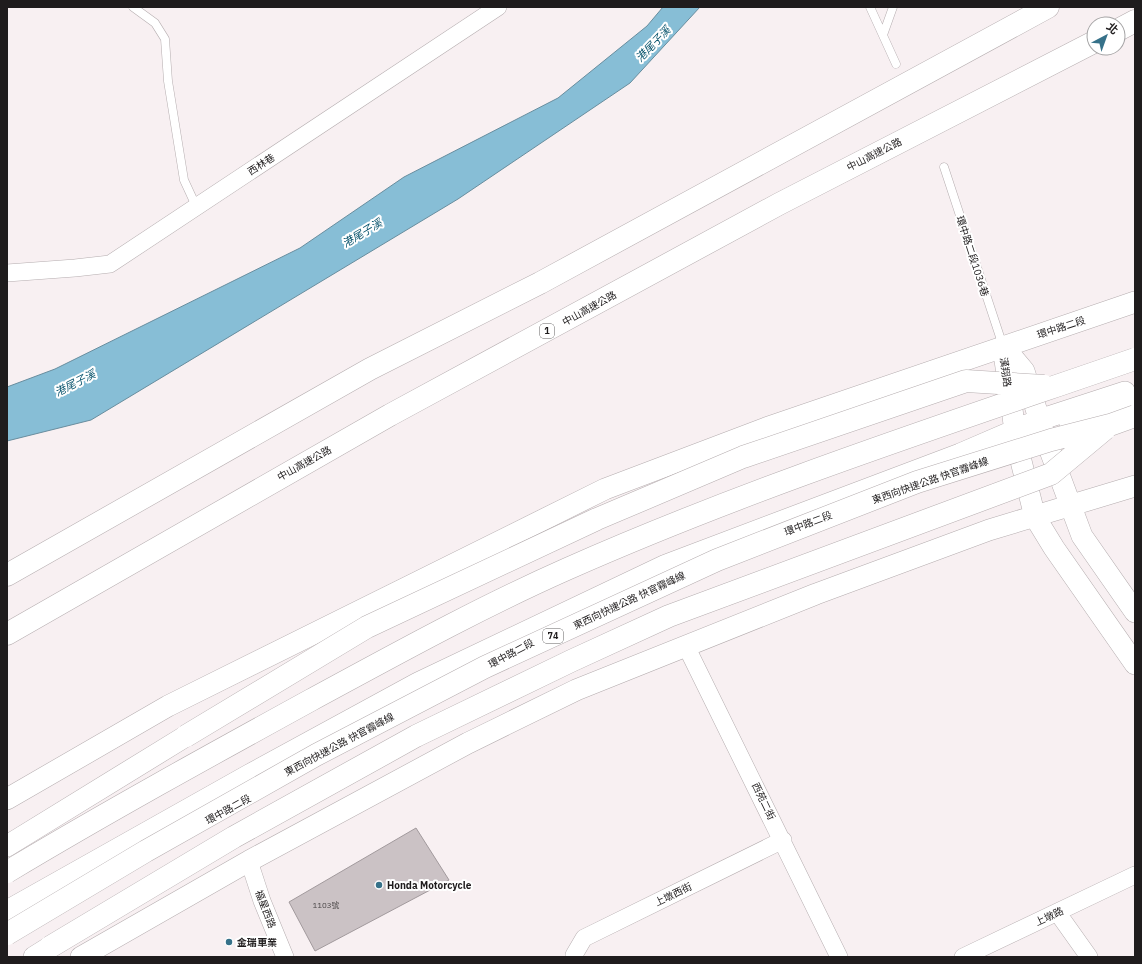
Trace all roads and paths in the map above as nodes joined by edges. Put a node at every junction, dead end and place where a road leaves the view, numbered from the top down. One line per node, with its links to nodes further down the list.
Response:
1 (134, 7): 12 (lane)
2 (498, 7): 12 (street, 西林巷)
3 (870, 7): 8 (lane)
4 (893, 7): 8 (lane)
5 (1048, 7): 27 (highway)
6 (1135, 21): 7 (highway)
7 (1126, 26)
8 (882, 35): 10 (lane)
9 (1086, 46): 29 (highway, 中山高速公路 / 1)
10 (896, 64)
11 (944, 166): 15 (lane, 環中路二段1036巷)
12 (196, 206): 13 (street, 西林巷)
13 (7, 273)
14 (1135, 302): 15 (street, 環中路二段)
15 (1003, 346): 22 (street, 漢翔路); 23 (street, 漢翔路); 33 (street, 環中路二段)
16 (1135, 359): 17 (highway, bridge)
17 (1056, 386): 32 (highway, bridge); 37 (highway, bridge)
18 (1135, 388): 22 (street, 環中路二段)
19 (1135, 402): 22 (street, 環中路二段)
20 (1135, 416): 21 (highway, 東西向快速公路 快官霧峰線 / 74, bridge)
21 (1110, 425): 41 (highway, 東西向快速公路 快官霧峰線 / 74, bridge); 42 (highway, bridge)
22 (1042, 429): 23 (street, 環中路二段); 25 (street, 漢翔路)
23 (1016, 438): 26 (street, 漢翔路); 39 (street, 環中路二段); 41 (street, 環中路二段)
24 (1135, 486): 25 (street)
25 (1069, 506): 26 (street); 28 (street, 漢翔路)
26 (1035, 517): 30 (street); 31 (street, 漢翔路)
27 (7, 575)
28 (1135, 612)
29 (7, 634)
30 (686, 646): 34 (street, 西苑二街); 36 (street)
31 (1135, 664)
32 (186, 736): 35 (street)
33 (7, 799)
34 (782, 840): 45 (street, 上墩西街); 46 (street, 西苑二街)
35 (7, 846)
36 (249, 861): 43 (street); 44 (street, 福星西路)
37 (7, 872)
38 (1135, 875): 40 (street, 上墩路)
39 (7, 911)
40 (1056, 912): 47 (street, 上墩路); 48 (street)
41 (7, 934)
42 (42, 952)
43 (81, 957)
44 (284, 957)
45 (575, 957)
46 (839, 957)
47 (963, 957)
48 (1089, 957)

